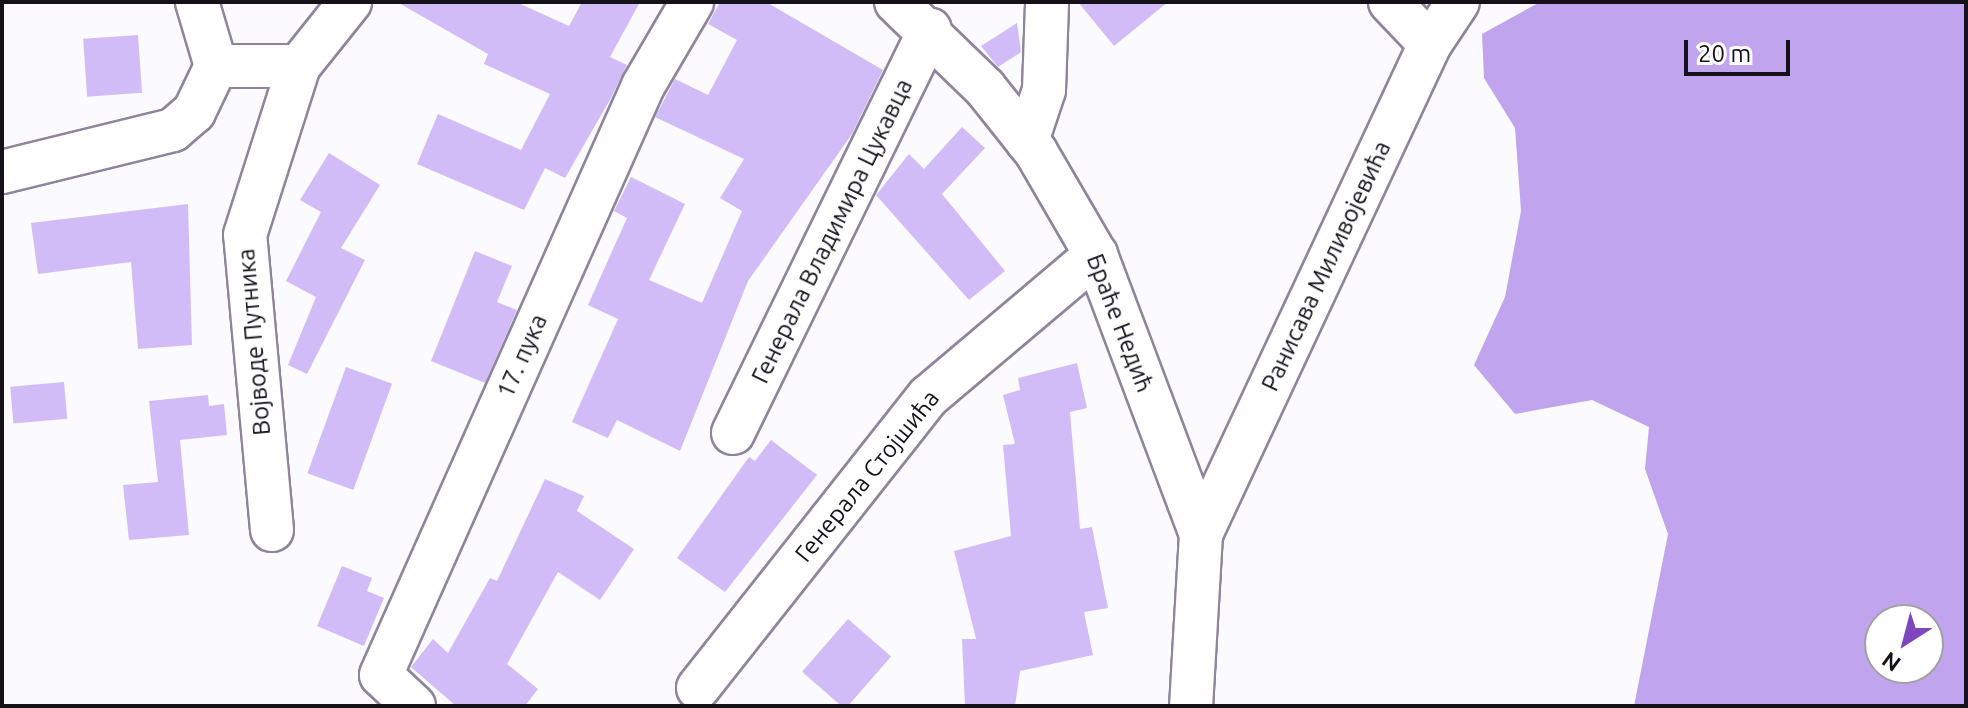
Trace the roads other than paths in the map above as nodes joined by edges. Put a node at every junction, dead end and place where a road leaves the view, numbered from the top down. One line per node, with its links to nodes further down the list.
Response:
1 (197, 2): 10 (street)
2 (350, 2): 11 (street, Војводе Путника)
3 (692, 2): 19 (street, 17. пука)
4 (896, 2): 8 (street, Браће Недић)
5 (1047, 2): 12 (street)
6 (1390, 2): 9 (street)
7 (1458, 2): 9 (street, Ранисава Миливојевића)
8 (930, 29): 12 (street, Браће Недић); 15 (street, Генерала Владимира Цукавца)
9 (1430, 44): 17 (street, Ранисава Миливојевића)
10 (216, 66): 11 (street); 13 (street)
11 (299, 66): 16 (street, Војводе Путника)
12 (1027, 141): 14 (street, Браће Недић)
13 (2, 172)
14 (1096, 255): 17 (street, Браће Недић); 18 (street, Генерала Стојшића)
15 (733, 433)
16 (272, 530)
17 (1201, 534): 20 (street, Браће Недић)
18 (698, 688)
19 (414, 706)
20 (1191, 706)

